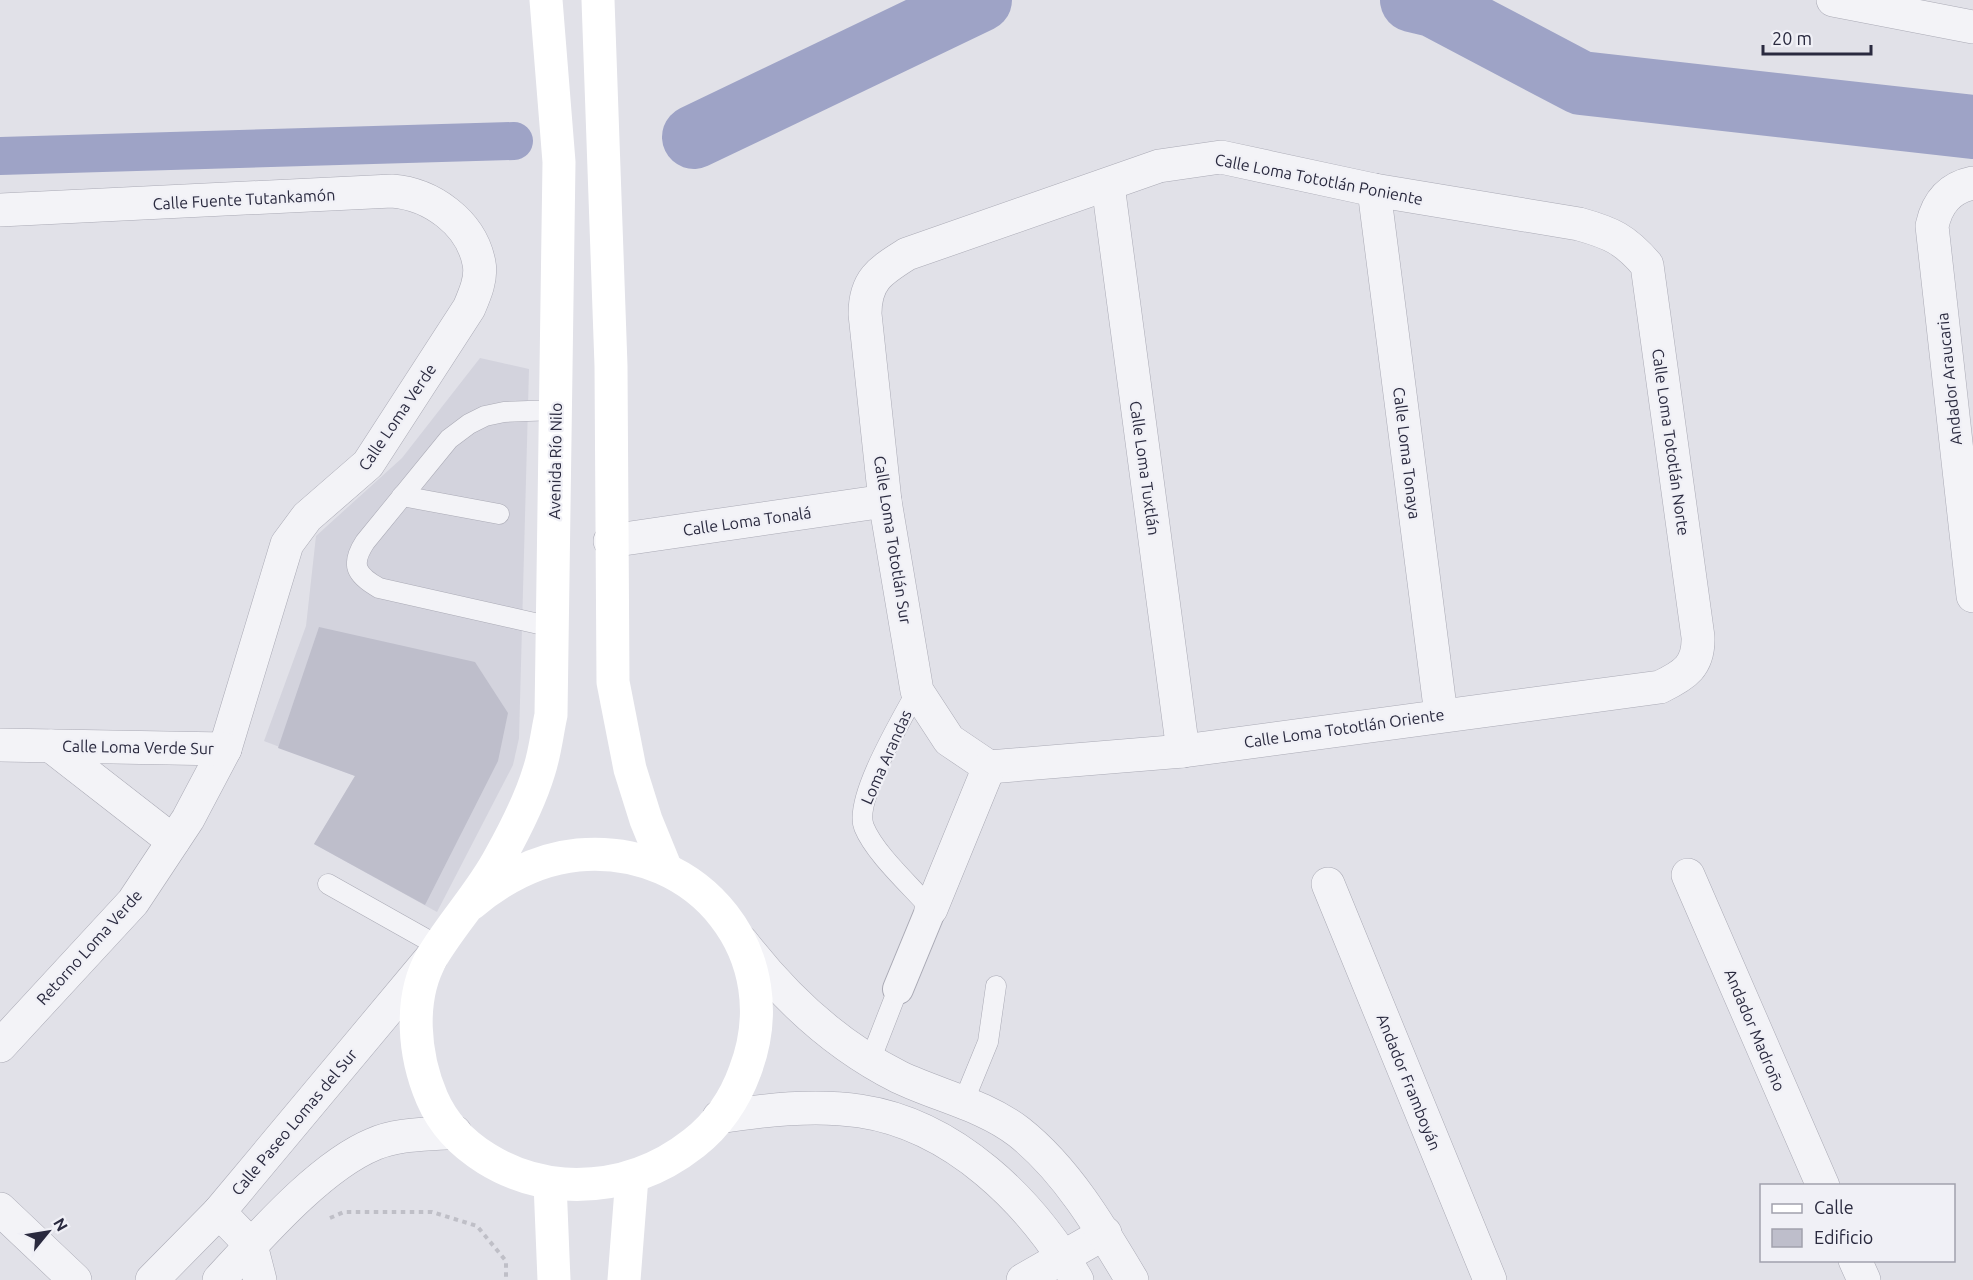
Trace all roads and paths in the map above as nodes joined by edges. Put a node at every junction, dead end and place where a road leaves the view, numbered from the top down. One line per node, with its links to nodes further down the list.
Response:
1 (546, 0): 12 (main road, Avenida Río Nilo)
2 (598, 0): 16 (main road)
3 (1833, 0): 4 (street)
4 (1973, 27)
5 (1973, 183): 17 (street, Andador Araucaria)
6 (1108, 185): 7 (street, Calle Loma Tototlán Poniente); 11 (street, Calle Loma Tototlán Poniente); 25 (street, Calle Loma Tuxtlán)
7 (1374, 190): 9 (street, Calle Loma Tototlán Poniente); 21 (street, Calle Loma Tonaya)
8 (0, 210): 10 (street, Calle Fuente Tutankamón)
9 (1612, 233): 19 (street, Calle Loma Tototlán Norte)
10 (471, 238): 24 (street, Calle Loma Verde)
11 (870, 283): 14 (street, Calle Loma Tototlán Sur)
12 (556, 410): 13 (lane); 18 (main road, Avenida Río Nilo)
13 (402, 496): 15 (lane); 18 (lane)
14 (885, 501): 16 (street, Calle Loma Tonalá); 20 (street, Calle Loma Tototlán Sur)
15 (499, 514)
16 (610, 541): 28 (main road)
17 (1973, 596)
18 (552, 627): 32 (main road, Avenida Río Nilo)
19 (1692, 665): 21 (street, Calle Loma Tototlán Oriente)
20 (917, 691): 26 (street, Calle Loma Tototlán Sur); 33 (lane, Loma Arandas)
21 (1441, 715): 25 (street, Calle Loma Tototlán Oriente)
22 (0, 745): 23 (street, Calle Loma Verde Sur)
23 (51, 746): 24 (street, Calle Loma Verde Sur); 27 (street, Calle Loma Verde Sur)
24 (225, 749): 27 (street, Retorno Loma Verde)
25 (1183, 751): 26 (street, Calle Loma Tototlán Oriente)
26 (989, 767): 33 (street)
27 (173, 841): 38 (street, Retorno Loma Verde)
28 (666, 869): 32 (main road); 34 (main road)
29 (1688, 875): 45 (street, Andador Madroño)
30 (328, 884): 35 (lane)
31 (1328, 884): 62 (street, Andador Framboyán)
32 (471, 904): 35 (main road)
33 (931, 909): 37 (street)
34 (740, 940): 39 (street); 41 (main road)
35 (436, 952): 42 (main road); 47 (street, Calle Paseo Lomas del Sur)
36 (996, 986): 40 (lane)
37 (898, 989): 39 (lane)
38 (0, 1046)
39 (870, 1061): 40 (street)
40 (963, 1103): 49 (street)
41 (719, 1117): 43 (main road); 52 (street)
42 (455, 1132): 44 (main road); 50 (street)
43 (632, 1177): 44 (main road); 59 (main road)
44 (550, 1183): 53 (main road)
45 (1823, 1184)
46 (0, 1209): 54 (street)
47 (219, 1212): 50 (street); 55 (street, Calle Paseo Lomas del Sur)
48 (324, 1221): 58 (path)
49 (1105, 1233): 52 (street); 61 (street)
50 (251, 1245): 56 (street); 57 (street)
51 (1856, 1262): 63 (street)
52 (1070, 1269): 60 (street)
53 (552, 1277)
54 (75, 1280)
55 (152, 1280)
56 (219, 1280)
57 (260, 1280)
58 (506, 1280)
59 (625, 1280)
60 (1023, 1280)
61 (1132, 1280)
62 (1490, 1280)
63 (1864, 1280)

